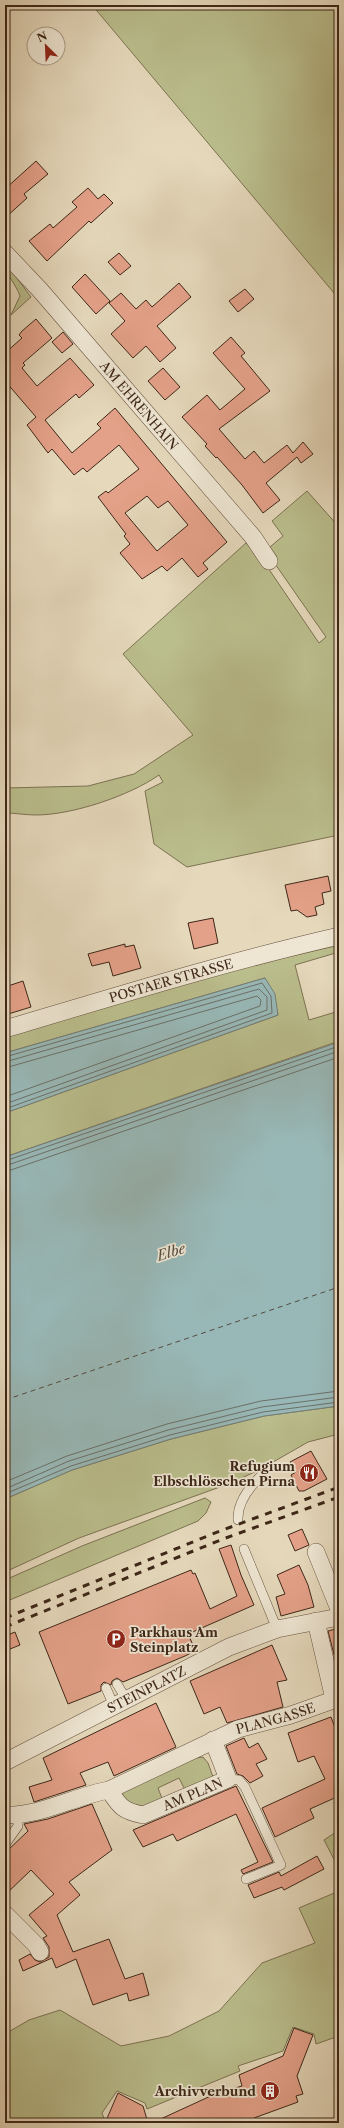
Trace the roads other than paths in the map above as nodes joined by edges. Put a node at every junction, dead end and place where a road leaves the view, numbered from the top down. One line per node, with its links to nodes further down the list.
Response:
1 (5, 253): 2 (street, AM EHRENHAIN)
2 (269, 561)
3 (339, 936): 4 (street, POSTAER STRASSE)
4 (5, 1029)
5 (264, 1473): 6 (lane)
6 (238, 1520)
7 (244, 1549): 12 (lane)
8 (316, 1552): 9 (street)
9 (339, 1609)
10 (339, 1617): 11 (street, STEINPLATZ)
11 (316, 1621): 12 (street, STEINPLATZ); 15 (street)
12 (277, 1629): 16 (street, STEINPLATZ)
13 (117, 1684): 16 (lane)
14 (106, 1688): 16 (lane)
15 (336, 1698): 17 (street, PLANGASSE)
16 (120, 1703): 18 (street, STEINPLATZ)
17 (213, 1740): 19 (street, AM PLAN); 20 (street)
18 (5, 1762)
19 (228, 1779): 20 (street, AM PLAN); 23 (lane)
20 (109, 1790): 21 (street)
21 (11, 1815): 22 (lane)
22 (6, 1843)
23 (246, 1879)
24 (5, 1914): 25 (street)
25 (40, 1952)

